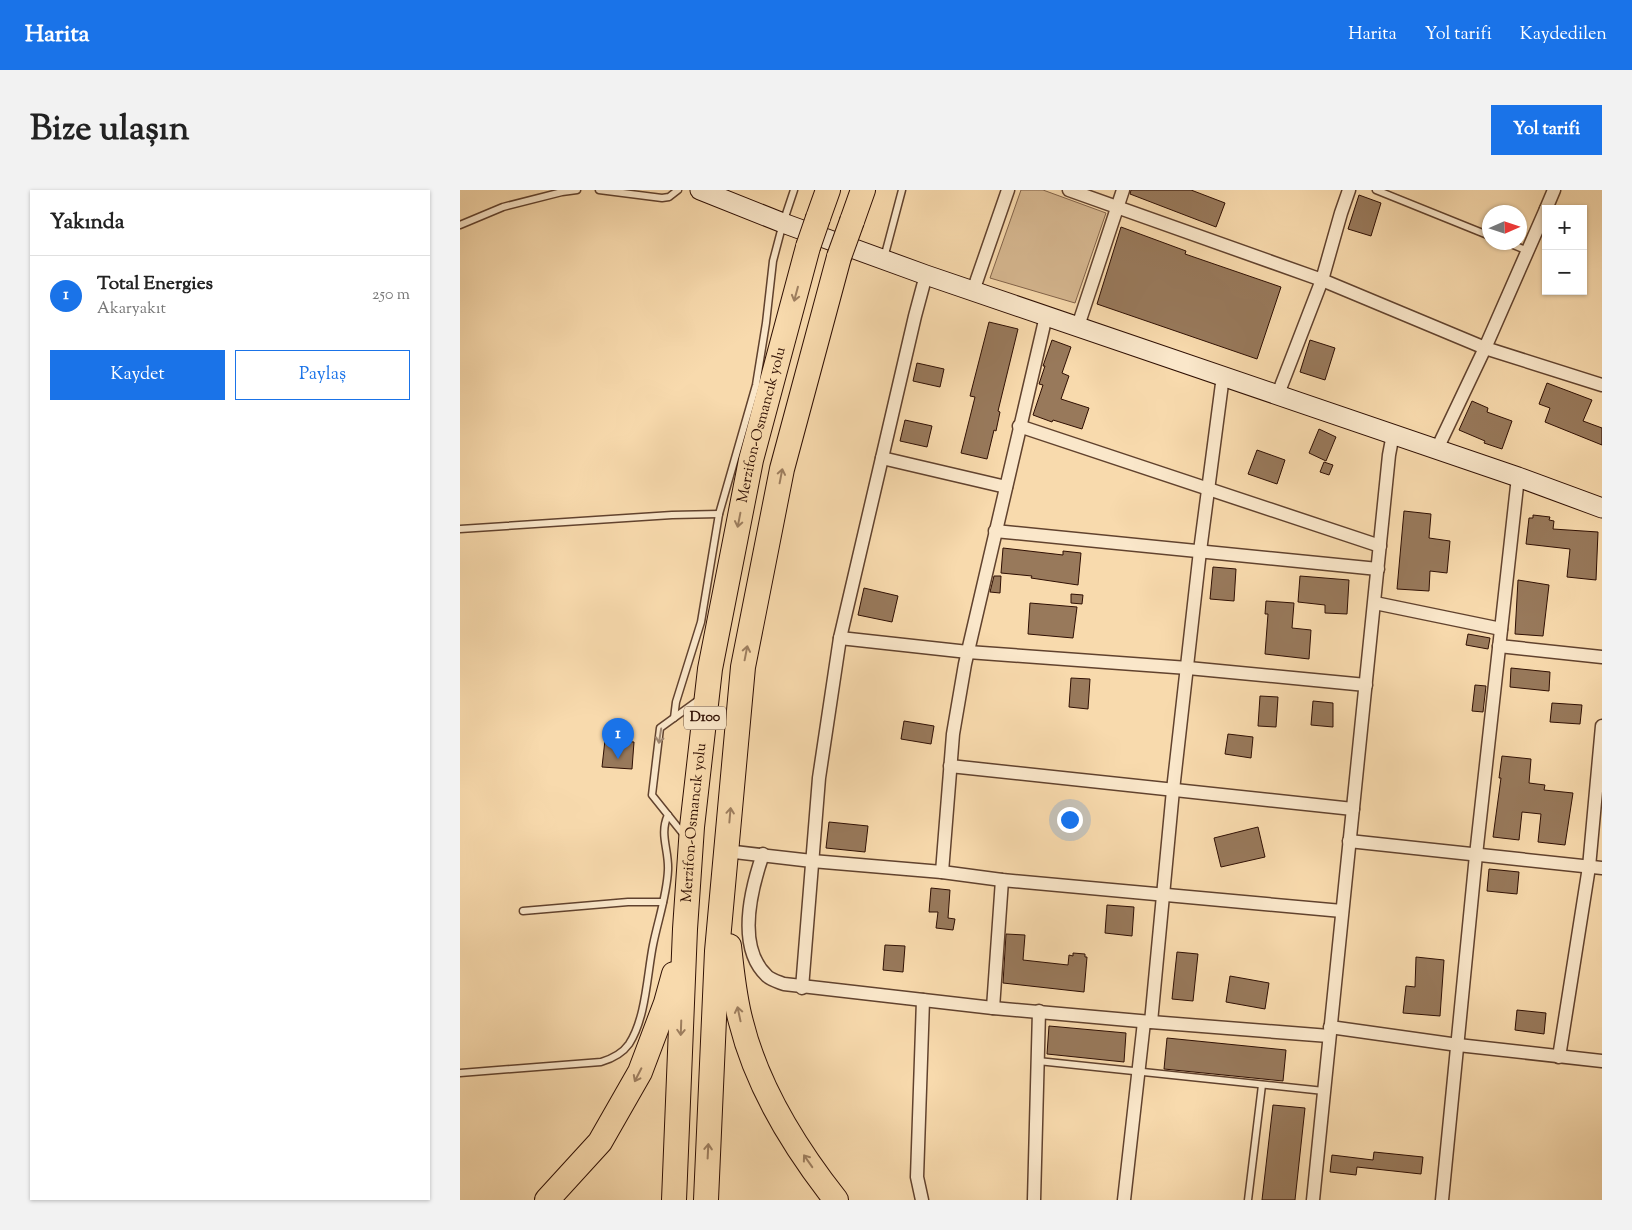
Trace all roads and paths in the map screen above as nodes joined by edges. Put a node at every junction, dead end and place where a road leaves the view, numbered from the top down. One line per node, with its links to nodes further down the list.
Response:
1 (577, 190): 19 (lane)
2 (599, 190): 3 (lane)
3 (678, 190)
4 (700, 190): 18 (street)
5 (794, 190): 18 (lane)
6 (828, 190): 54 (highway, Merzifon-Osmancık yolu / D100, one-way to 54, bridge)
7 (863, 190): 63 (highway, Merzifon-Osmancık yolu / D100, one-way to 7, bridge)
8 (902, 190): 22 (lane)
9 (1008, 190): 25 (street)
10 (1069, 190): 16 (street)
11 (1123, 190): 16 (street)
12 (1349, 190): 24 (street)
13 (1376, 190): 20 (lane)
14 (1554, 190): 15 (street)
15 (1548, 205)
16 (1118, 206): 24 (street); 27 (street)
17 (1542, 218): 21 (street)
18 (783, 223): 22 (street); 40 (lane)
19 (460, 225)
20 (1482, 233)
21 (1528, 251): 28 (street)
22 (884, 259): 23 (street)
23 (926, 275): 25 (street); 35 (street)
24 (1322, 280): 28 (street); 31 (street)
25 (973, 291): 26 (street)
26 (1046, 316): 27 (street); 32 (street)
27 (1078, 326): 29 (street)
28 (1485, 348): 30 (street); 34 (street)
29 (1223, 376): 31 (street); 38 (street)
30 (1602, 385)
31 (1278, 394): 33 (street)
32 (1020, 426): 37 (street); 38 (street)
33 (1393, 434): 34 (street); 43 (street)
34 (1437, 449): 36 (street)
35 (882, 458): 37 (street); 48 (street)
36 (1518, 477): 39 (street); 47 (street)
37 (1006, 487): 42 (street)
38 (1208, 489): 43 (street); 44 (street)
39 (1602, 508)
40 (719, 514): 41 (lane); 55 (lane)
41 (460, 529)
42 (995, 530): 44 (street); 50 (street)
43 (1380, 546): 45 (street)
44 (1200, 551): 45 (street); 52 (street)
45 (1378, 569): 46 (street)
46 (1374, 603): 47 (street); 53 (street)
47 (1501, 629): 49 (street)
48 (840, 638): 50 (street); 66 (street)
49 (1500, 646): 51 (street); 65 (street)
50 (968, 652): 52 (street); 57 (street)
51 (1602, 657)
52 (1188, 668): 53 (street); 58 (street)
53 (1366, 686): 59 (street)
54 (707, 694): 55 (lane); 62 (highway, Merzifon-Osmancık yolu / D100)
55 (674, 718): 60 (lane, one-way to 60)
56 (1602, 726): 67 (street)
57 (950, 766): 58 (street); 68 (street)
58 (1172, 790): 59 (street); 71 (street)
59 (1353, 809): 61 (street)
60 (668, 815): 62 (lane); 72 (lane)
61 (1349, 841): 65 (street); 73 (street)
62 (691, 844): 75 (highway, Merzifon-Osmancık yolu / D100)
63 (726, 851): 64 (street); 70 (highway, Merzifon-Osmancık yolu / D100)
64 (763, 854): 66 (street); 76 (street)
65 (1476, 855): 67 (street); 82 (street)
66 (812, 860): 68 (street); 76 (street)
67 (1596, 867): 83 (street)
68 (942, 872): 69 (street)
69 (1002, 880): 71 (street); 78 (street)
70 (723, 889): 92 (highway, Merzifon-Osmancık yolu / D100, one-way to 70); 93 (highway, one-way to 70)
71 (1163, 894): 73 (street); 80 (street)
72 (662, 902): 74 (lane); 87 (lane)
73 (1342, 911): 81 (street)
74 (523, 912)
75 (685, 929): 90 (highway, one-way to 90); 91 (highway, Merzifon-Osmancık yolu / D100, one-way to 91)
76 (802, 988): 77 (street)
77 (923, 1000): 78 (street); 94 (street)
78 (993, 1008): 79 (street)
79 (1039, 1011): 80 (street); 84 (street)
80 (1148, 1022): 81 (street); 86 (street)
81 (1329, 1032): 82 (street); 89 (street)
82 (1458, 1045): 83 (street); 99 (street)
83 (1559, 1057): 85 (street)
84 (1038, 1061): 86 (lane); 95 (street)
85 (1602, 1061)
86 (1138, 1071): 88 (lane); 96 (street)
87 (460, 1073)
88 (1262, 1085): 89 (lane); 97 (lane)
89 (1324, 1091): 98 (street)
90 (548, 1200)
91 (674, 1200)
92 (706, 1200)
93 (836, 1200)
94 (922, 1200)
95 (1034, 1200)
96 (1124, 1200)
97 (1248, 1200)
98 (1313, 1200)
99 (1442, 1200)

